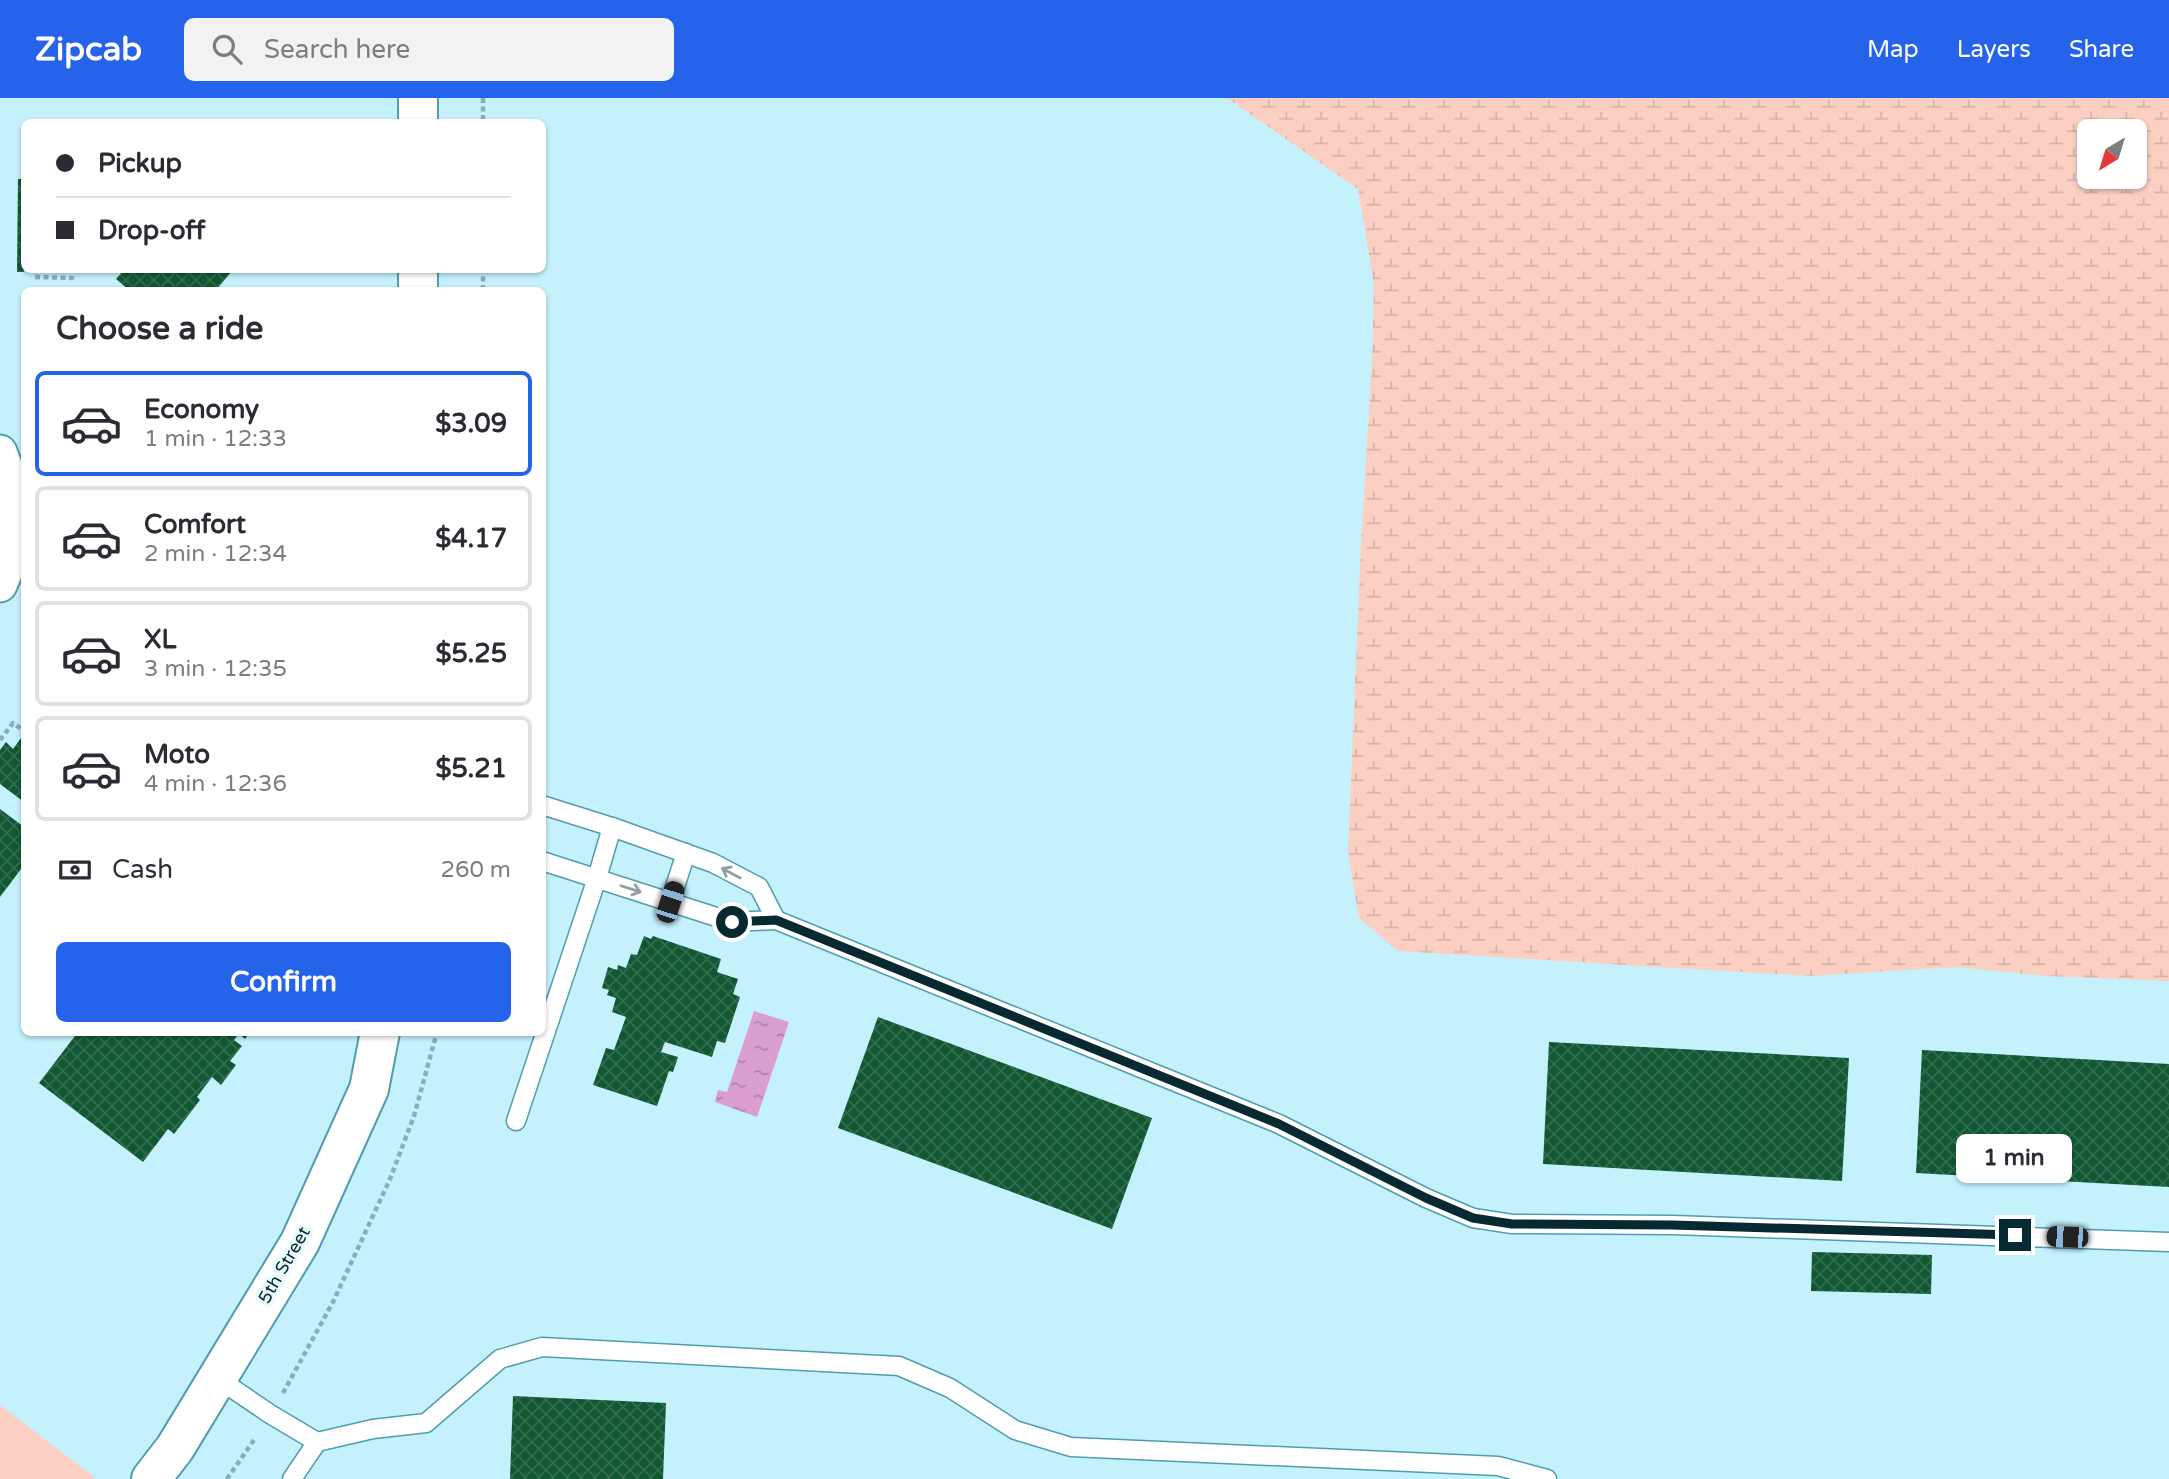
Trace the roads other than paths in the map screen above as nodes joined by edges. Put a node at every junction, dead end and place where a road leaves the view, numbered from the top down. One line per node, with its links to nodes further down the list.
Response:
1 (418, 98): 2 (street)
2 (418, 119)
3 (0, 452): 4 (street)
4 (0, 585)
5 (546, 806): 6 (lane)
6 (612, 827): 7 (lane); 9 (lane)
7 (686, 853): 10 (lane); 11 (lane, one-way to 7)
8 (546, 862): 9 (lane)
9 (597, 878): 10 (lane, one-way to 10); 12 (lane)
10 (670, 902): 11 (lane)
11 (776, 920): 16 (lane)
12 (546, 1031)
13 (379, 1036): 17 (street, 5th Street)
14 (544, 1036): 15 (lane)
15 (516, 1121)
16 (2169, 1241)
17 (217, 1378): 18 (lane); 20 (street, 5th Street)
18 (317, 1442): 19 (lane); 21 (lane)
19 (1498, 1473): 22 (lane)
20 (151, 1479)
21 (292, 1479)
22 (1547, 1479)

